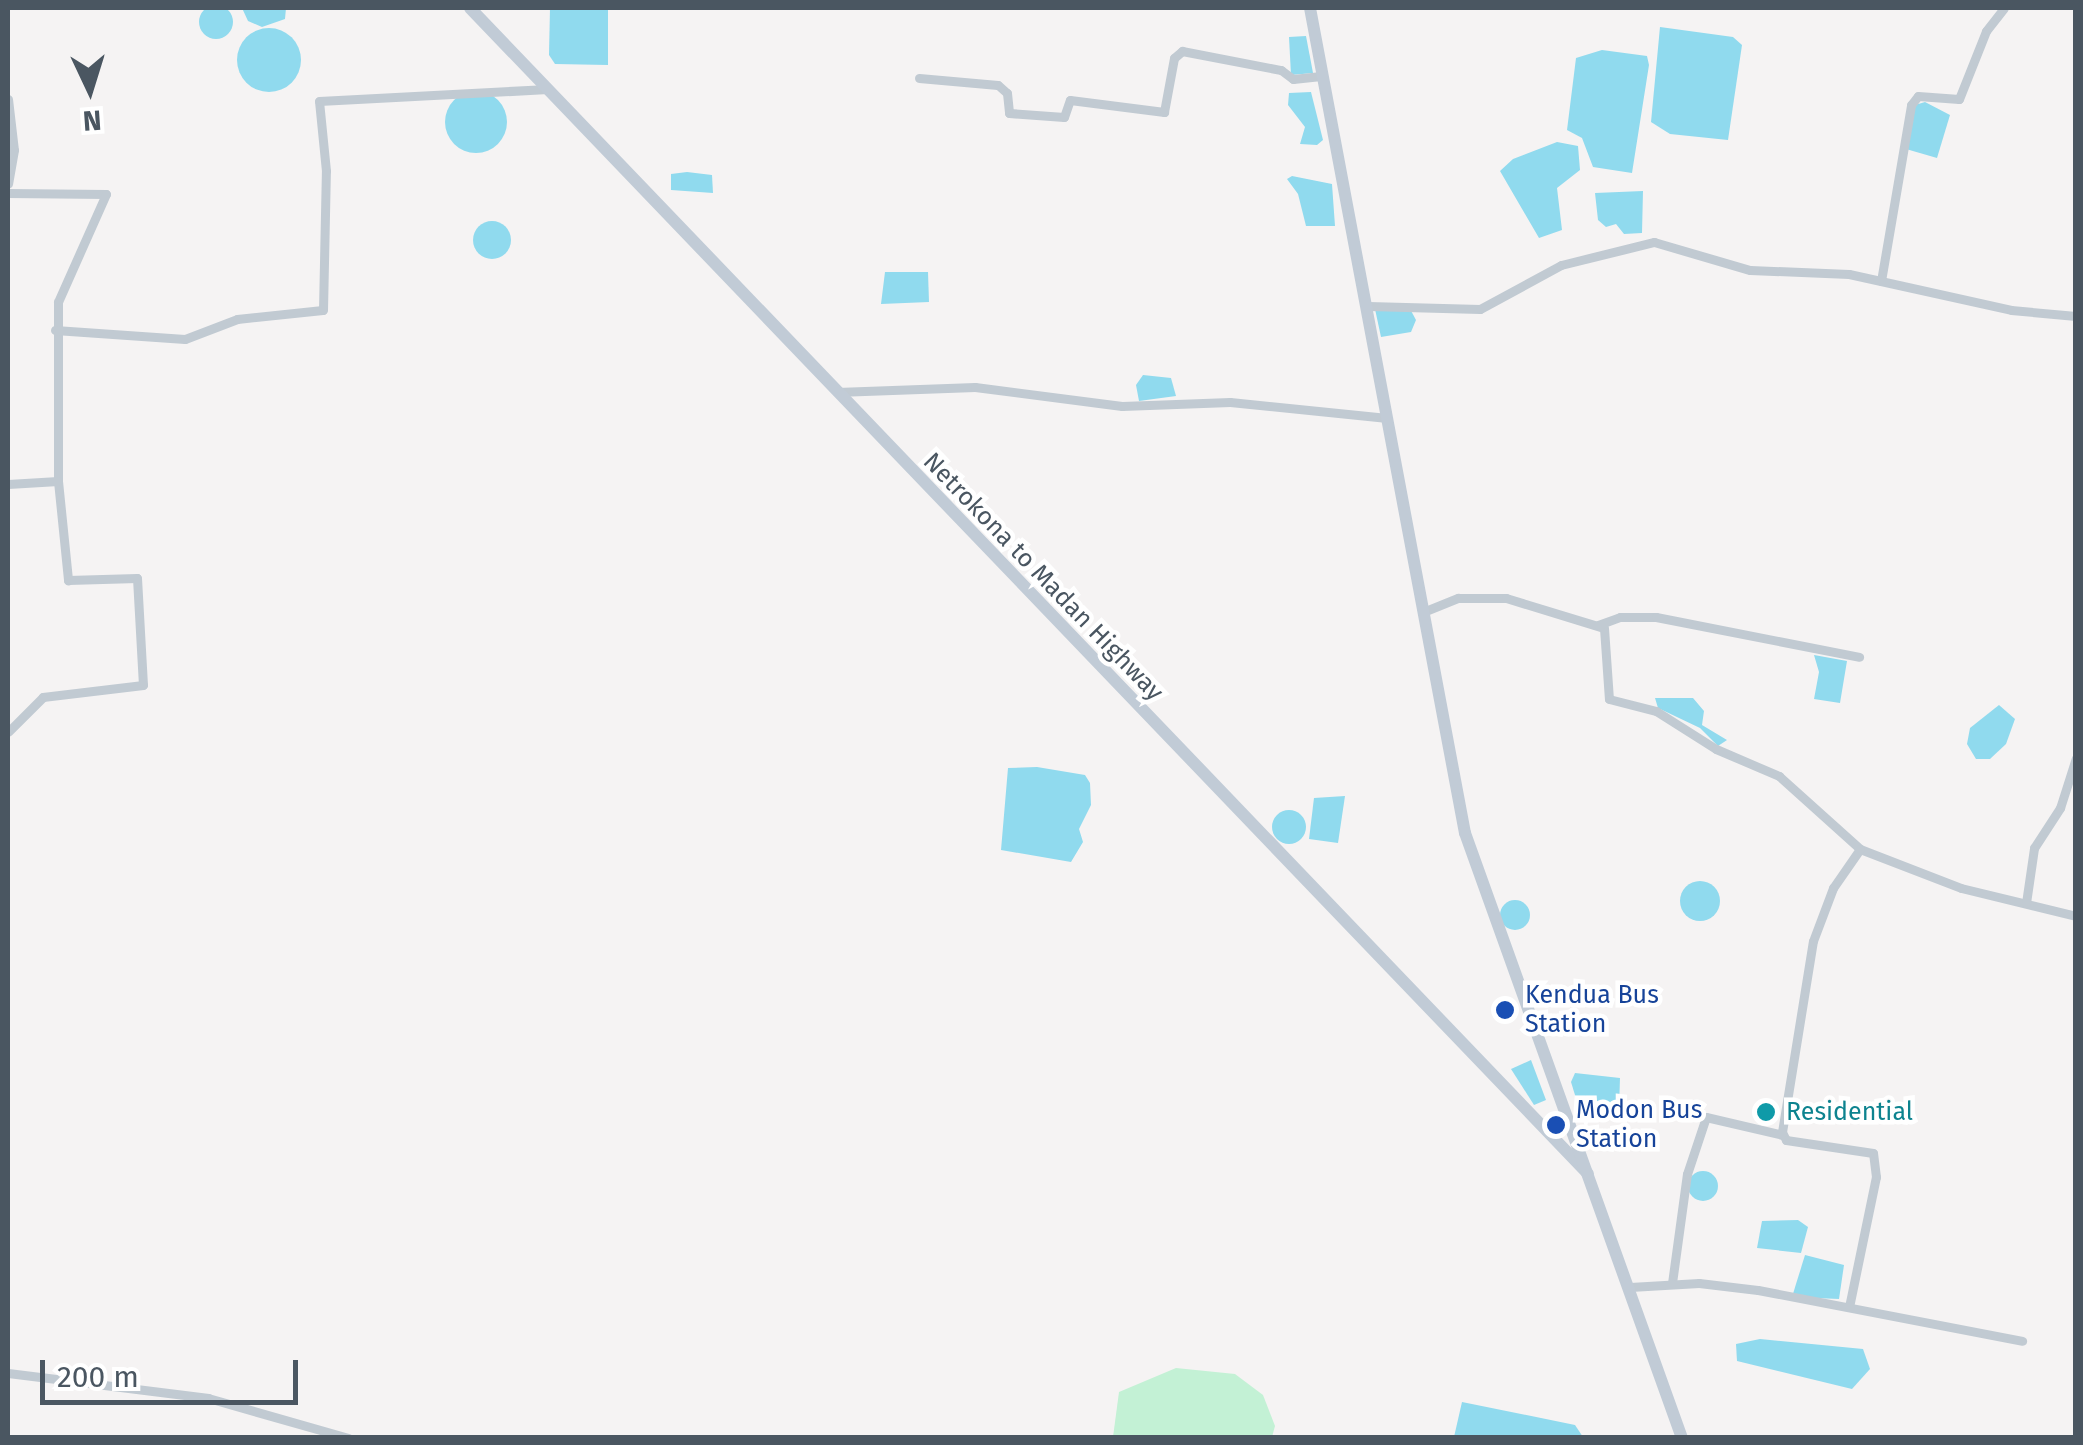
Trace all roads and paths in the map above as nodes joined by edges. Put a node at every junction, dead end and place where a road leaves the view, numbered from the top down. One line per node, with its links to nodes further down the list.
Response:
1 (470, 8): 6 (main road, Netrokona to Madan Highway)
2 (1310, 8): 4 (main road)
3 (2004, 8): 10 (street)
4 (1321, 76): 5 (street); 11 (main road)
5 (919, 78)
6 (548, 89): 13 (street); 14 (main road, Netrokona to Madan Highway)
7 (8, 99): 8 (street)
8 (8, 183)
9 (8, 193): 13 (street)
10 (1881, 282): 11 (street); 12 (street)
11 (1368, 306): 15 (main road)
12 (2076, 316)
13 (55, 330): 16 (street)
14 (834, 392): 15 (street); 27 (main road, Netrokona to Madan Highway)
15 (1387, 418): 18 (main road)
16 (58, 481): 17 (street); 21 (street)
17 (8, 484)
18 (1421, 614): 19 (street); 27 (main road)
19 (1598, 625): 20 (street); 23 (street)
20 (1859, 657)
21 (8, 732)
22 (2076, 758): 24 (street)
23 (1860, 849): 24 (street); 26 (street)
24 (2026, 903): 25 (street)
25 (2076, 916)
26 (1782, 1135): 28 (street); 30 (street)
27 (1588, 1174): 29 (main road)
28 (1672, 1284): 29 (street); 30 (street)
29 (1630, 1287): 35 (main road)
30 (1849, 1307): 31 (street)
31 (2022, 1341)
32 (8, 1373): 33 (street)
33 (332, 1435): 34 (street)
34 (348, 1438)
35 (1682, 1438)

